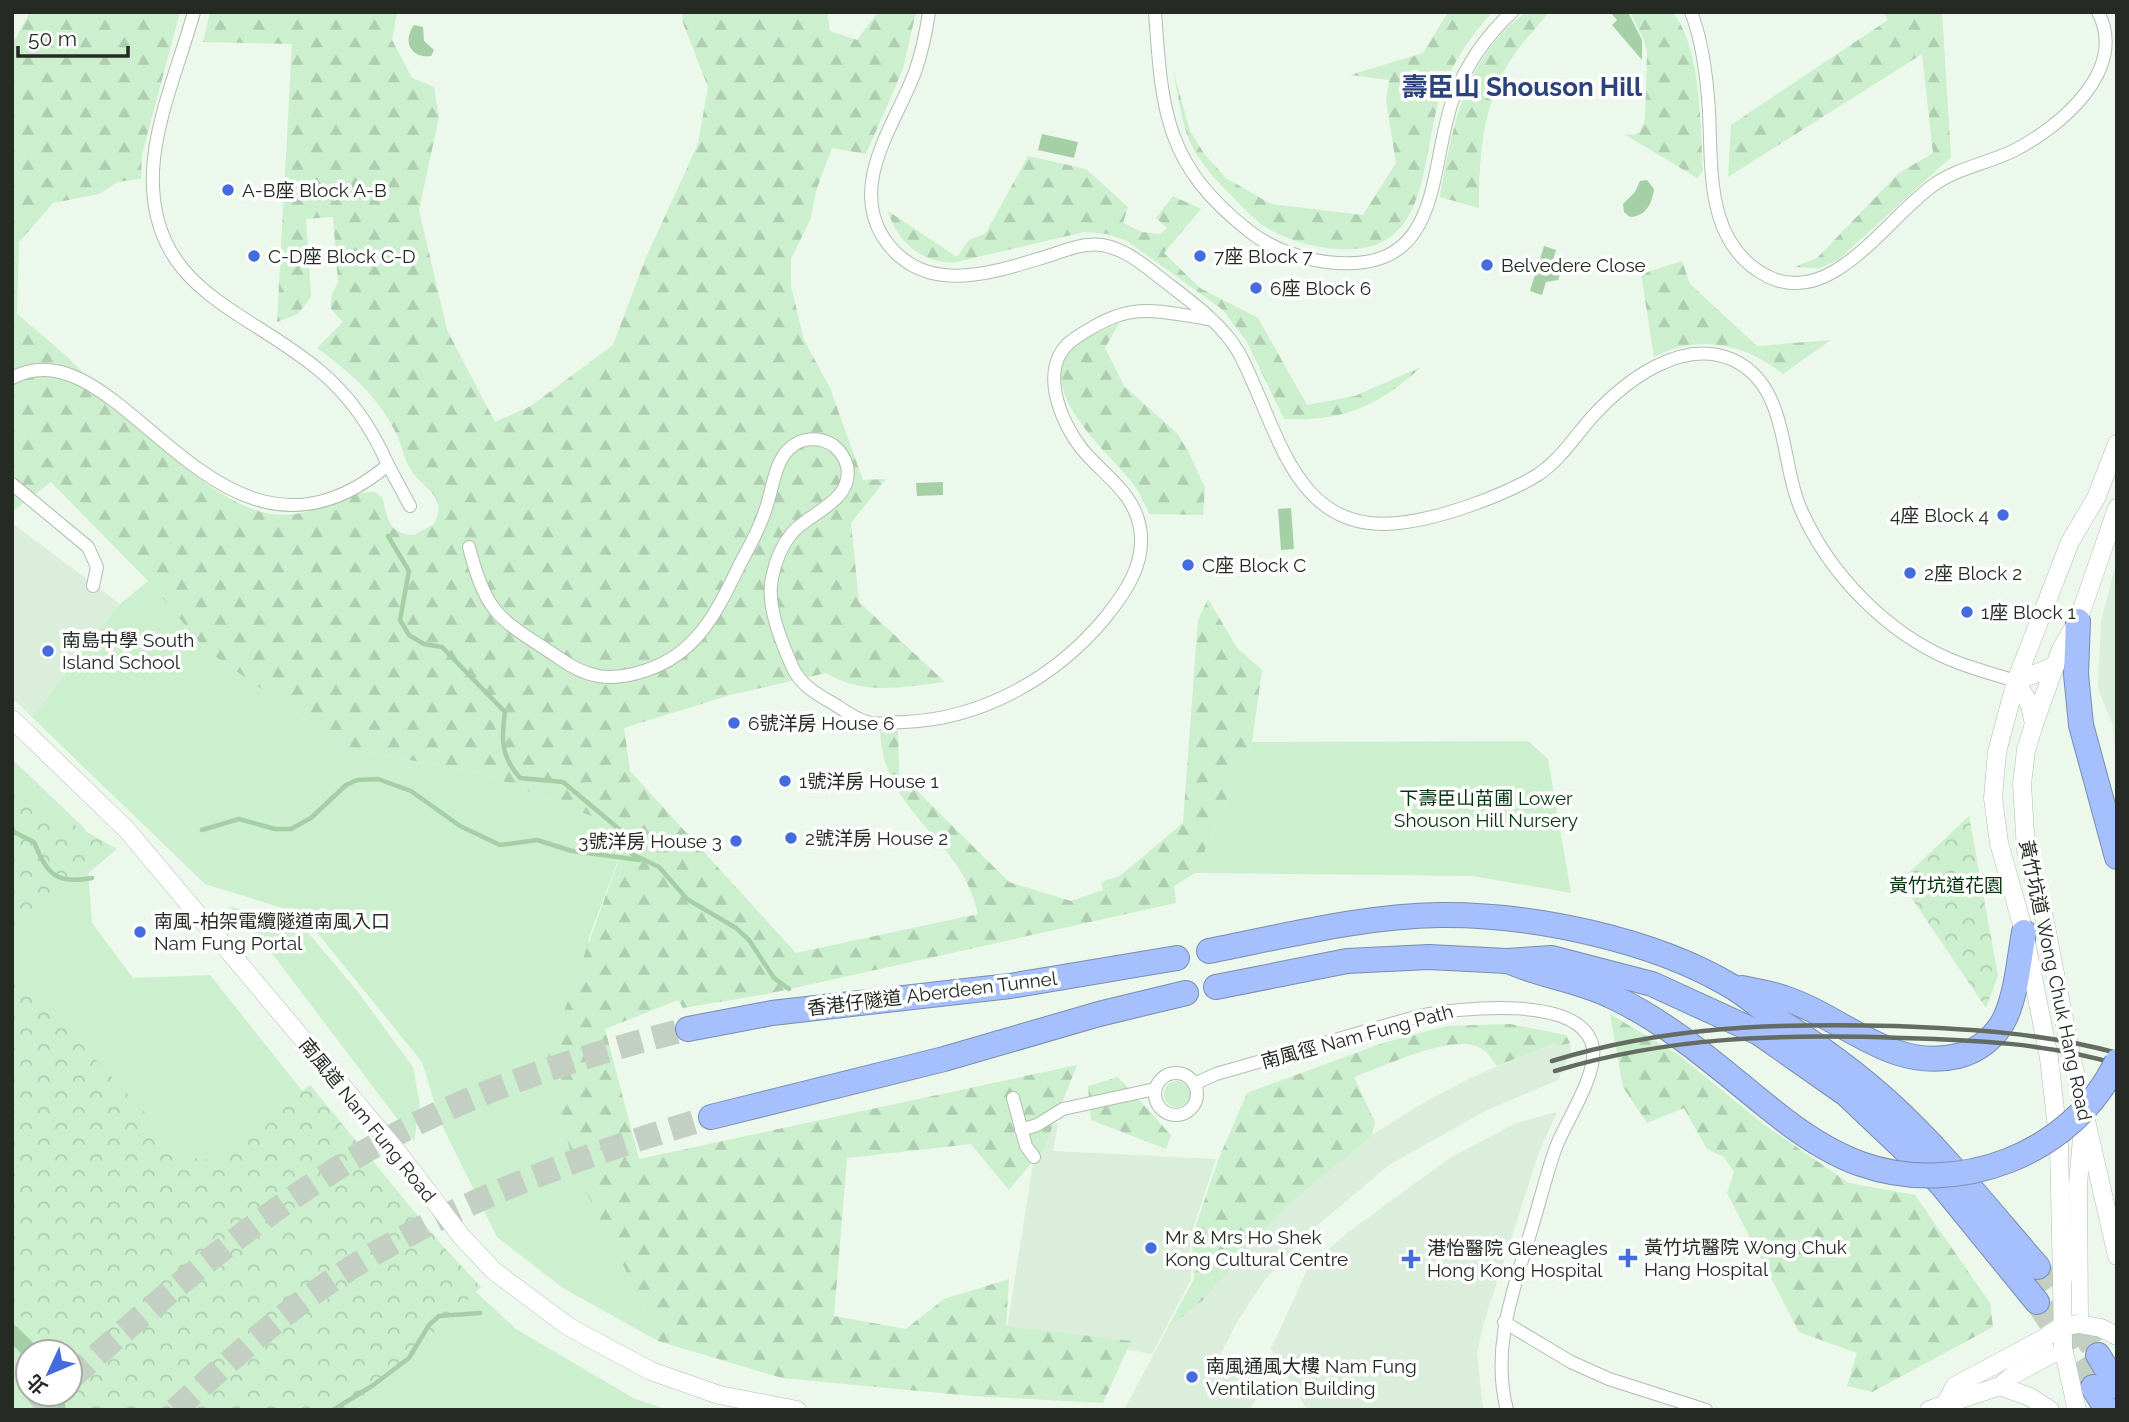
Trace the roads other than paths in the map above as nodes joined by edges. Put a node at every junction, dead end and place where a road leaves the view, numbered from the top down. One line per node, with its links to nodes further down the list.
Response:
1 (194, 12): 10 (street)
2 (929, 12): 7 (street)
3 (1156, 12): 4 (street)
4 (1513, 12)
5 (1691, 12): 6 (street)
6 (2098, 12)
7 (1209, 319): 15 (street); 20 (street)
8 (12, 378): 10 (street)
9 (2117, 444): 14 (main road, 黃竹坑道 Wong Chuk Hang Road)
10 (388, 465): 12 (street)
11 (12, 484): 17 (street)
12 (410, 506)
13 (2117, 508): 16 (main road, 黃竹坑道 Wong Chuk Hang Road)
14 (2070, 542): 16 (main road); 20 (main road, 黃竹坑道 Wong Chuk Hang Road)
15 (469, 547)
16 (2102, 550): 18 (main road, 黃竹坑道 Wong Chuk Hang Road)
17 (93, 586)
18 (2078, 621): 19 (main road, 黃竹坑道 Wong Chuk Hang Road); 23 (highway)
19 (2055, 666): 20 (main road); 22 (main road, 黃竹坑道 Wong Chuk Hang Road)
20 (2016, 681): 22 (main road); 24 (main road, 黃竹坑道 Wong Chuk Hang Road)
21 (12, 719): 52 (main road, 南風道 Nam Fung Road)
22 (2034, 724): 37 (main road, 黃竹坑道 Wong Chuk Hang Road)
23 (2117, 857)
24 (2024, 932): 28 (highway); 44 (main road, 黃竹坑道 Wong Chuk Hang Road, bridge)
25 (1209, 951): 28 (highway)
26 (1177, 958): 31 (highway, 香港仔隧道 Aberdeen Tunnel)
27 (1507, 961): 29 (highway); 33 (highway, bridge); 43 (highway)
28 (1731, 986): 42 (highway)
29 (1216, 987)
30 (1186, 993): 38 (highway)
31 (688, 1029)
32 (2117, 1044): 33 (street)
33 (2111, 1068)
34 (1194, 1084): 35 (street); 35 (street); 45 (street, 南風徑 Nam Fung Path)
35 (1155, 1089): 39 (street)
36 (1013, 1098): 39 (street)
37 (2084, 1116): 41 (main road, 黃竹坑道 Wong Chuk Hang Road); 44 (main road)
38 (711, 1117)
39 (1021, 1130): 40 (street)
40 (1034, 1157)
41 (2117, 1256)
42 (2038, 1268)
43 (2037, 1302)
44 (2078, 1321): 46 (main road); 47 (main road, bridge); 51 (main road, bridge)
45 (1504, 1322): 53 (street, 南風徑 Nam Fung Path); 54 (street)
46 (2117, 1336)
47 (2059, 1350): 49 (main road); 57 (main road)
48 (2098, 1355): 50 (highway)
49 (2000, 1386): 51 (main road); 56 (main road)
50 (2105, 1386): 58 (highway)
51 (1948, 1401): 55 (main road)
52 (797, 1410)
53 (1507, 1410)
54 (1706, 1410)
55 (1929, 1410)
56 (2050, 1410)
57 (2077, 1410)
58 (2107, 1410)

